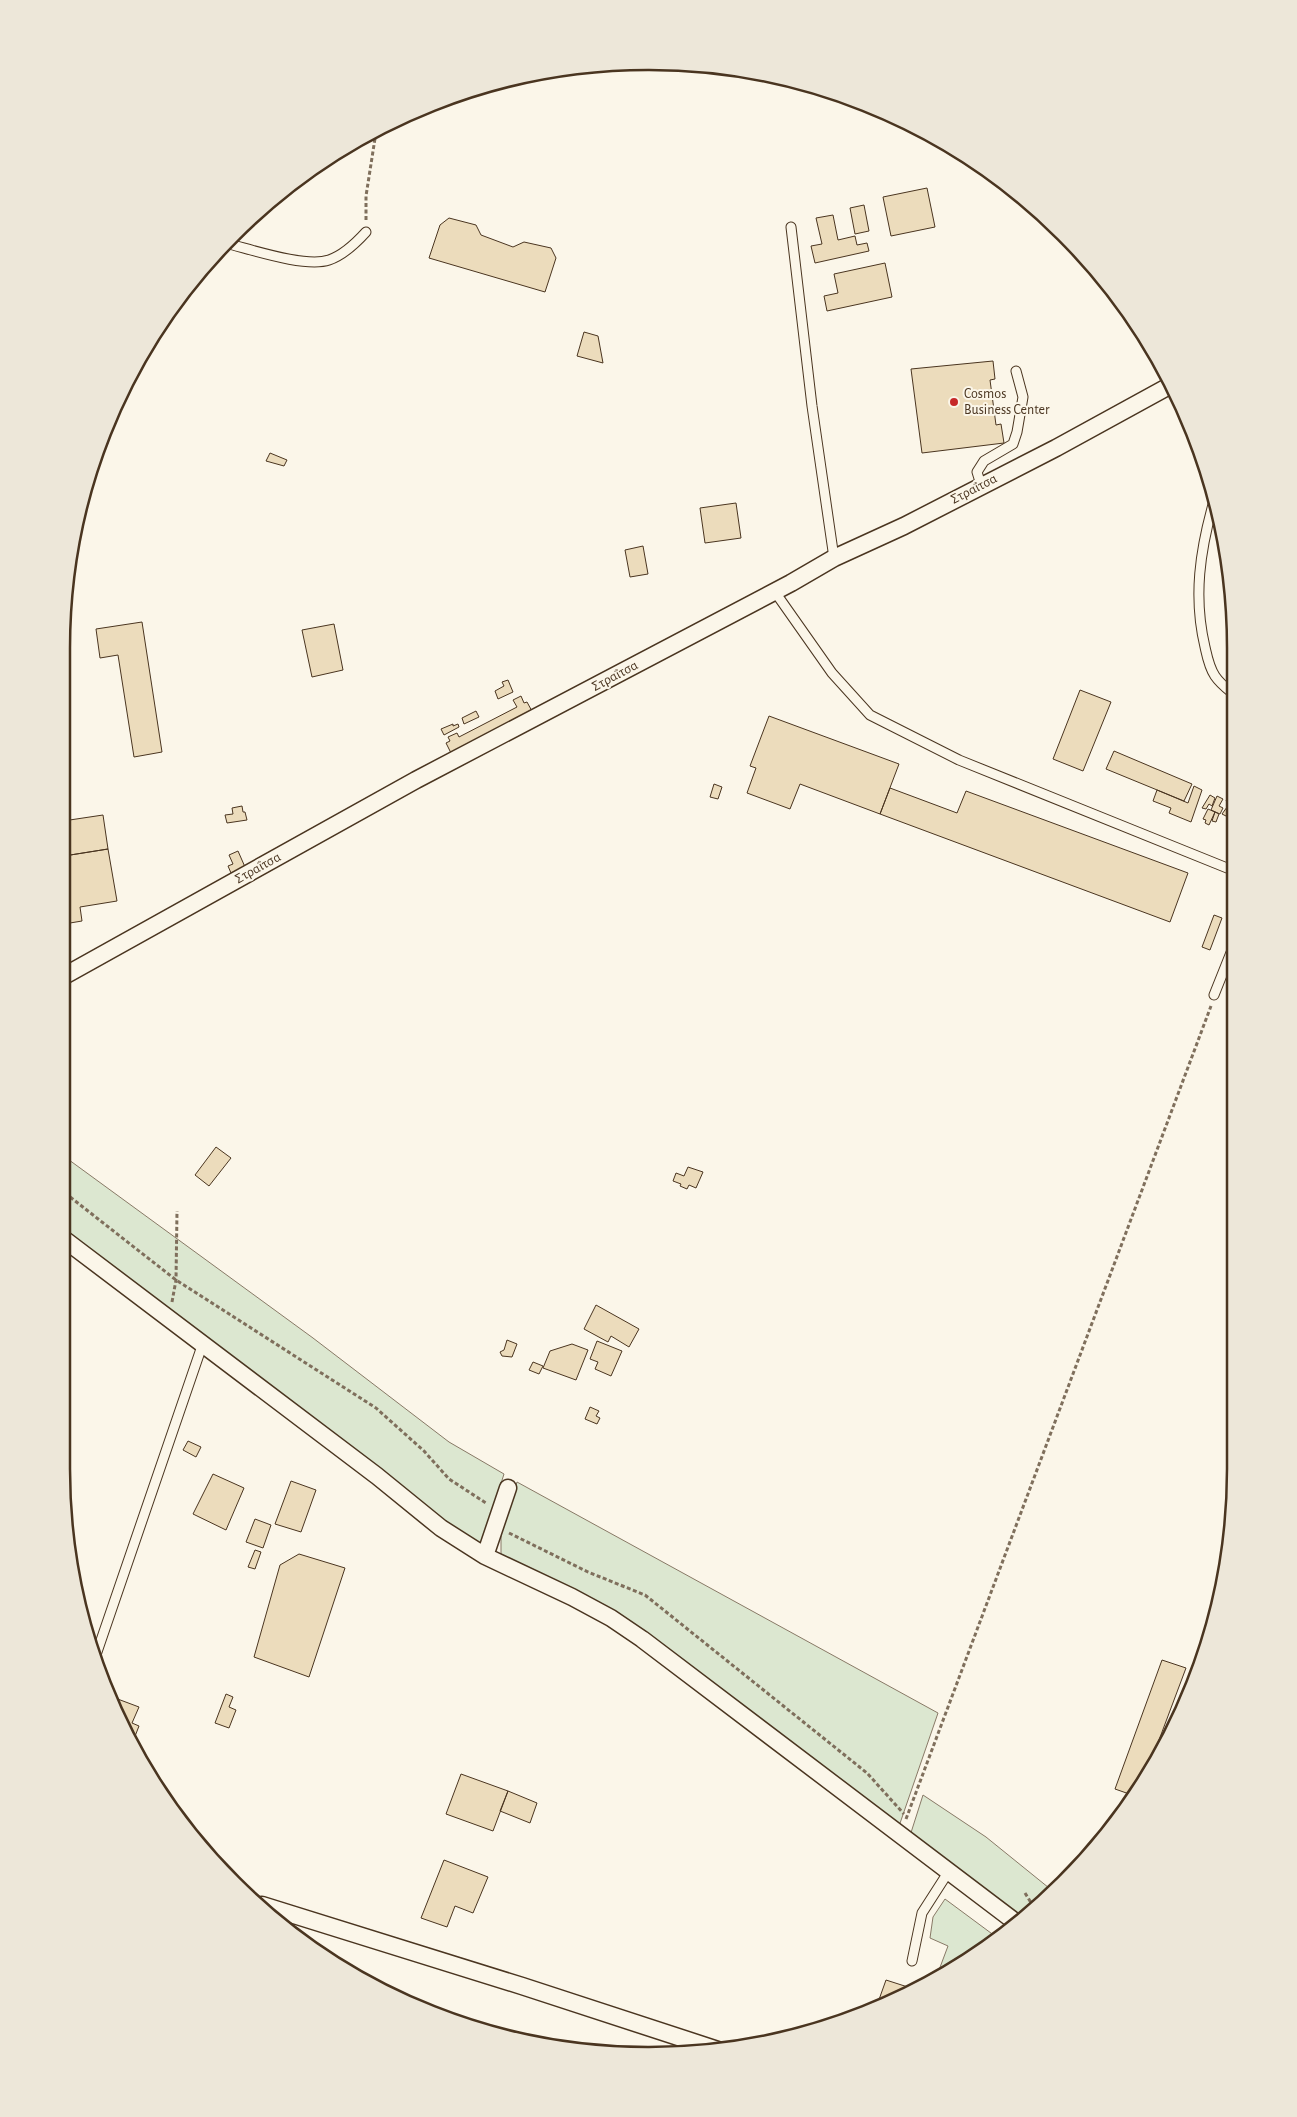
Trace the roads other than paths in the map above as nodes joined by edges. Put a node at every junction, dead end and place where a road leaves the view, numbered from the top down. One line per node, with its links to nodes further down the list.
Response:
1 (791, 227): 8 (lane)
2 (366, 232): 3 (lane)
3 (234, 245)
4 (1016, 371): 6 (lane)
5 (1165, 388): 6 (street, Στραΐτσα)
6 (981, 485): 8 (street, Στραΐτσα)
7 (1211, 514): 10 (lane)
8 (834, 558): 9 (street, Στραΐτσα)
9 (775, 592): 11 (lane); 13 (street, Στραΐτσα)
10 (1227, 688)
11 (1227, 868)
12 (1227, 962): 14 (lane)
13 (70, 973)
14 (1214, 995)
15 (70, 1244): 16 (street)
16 (203, 1343): 18 (street); 19 (lane)
17 (508, 1488): 18 (street)
18 (485, 1556): 20 (street)
19 (99, 1647)
20 (949, 1871): 22 (street); 23 (lane)
21 (274, 1909): 24 (street)
22 (1011, 1919)
23 (912, 1961)
24 (701, 2044)

